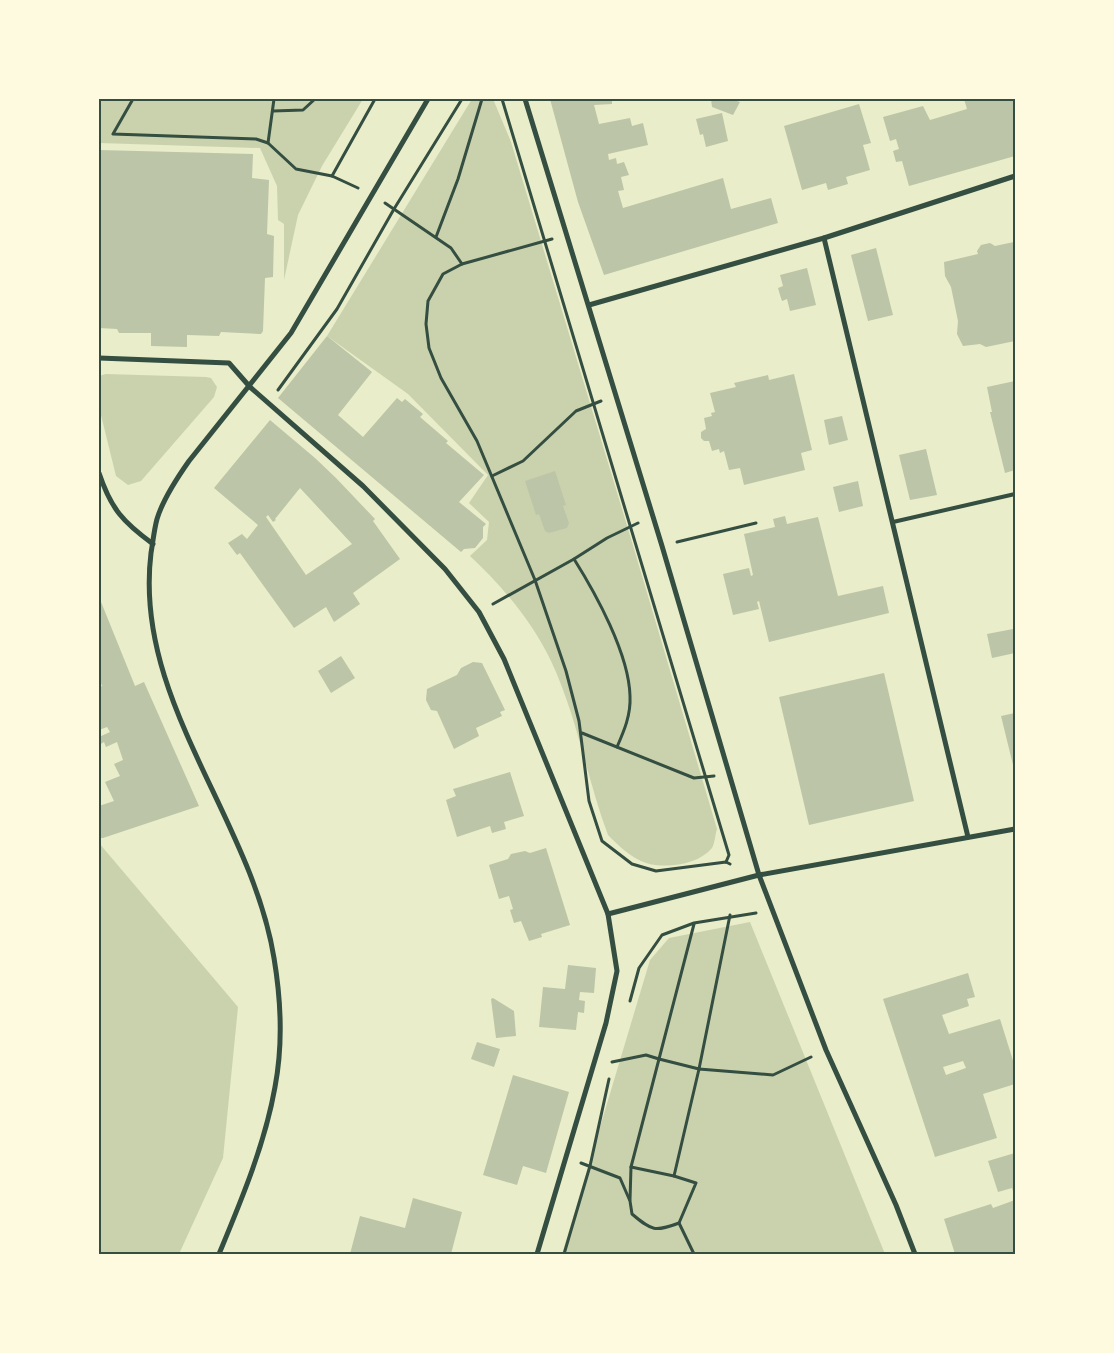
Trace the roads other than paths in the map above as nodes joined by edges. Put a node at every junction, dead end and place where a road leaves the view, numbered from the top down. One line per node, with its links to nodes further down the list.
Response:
1 (428, 99): 7 (street)
2 (525, 99): 5 (street)
3 (1015, 176): 4 (street)
4 (824, 238): 5 (street); 10 (street)
5 (589, 305): 14 (street)
6 (99, 358): 7 (street)
7 (250, 387): 11 (street); 15 (street)
8 (99, 473): 11 (street)
9 (1015, 494): 10 (lane)
10 (893, 522): 13 (street)
11 (152, 544): 16 (street)
12 (1015, 829): 13 (street)
13 (968, 837): 14 (street)
14 (759, 874): 15 (street); 18 (street)
15 (608, 914): 17 (street)
16 (219, 1254)
17 (537, 1254)
18 (915, 1254)

